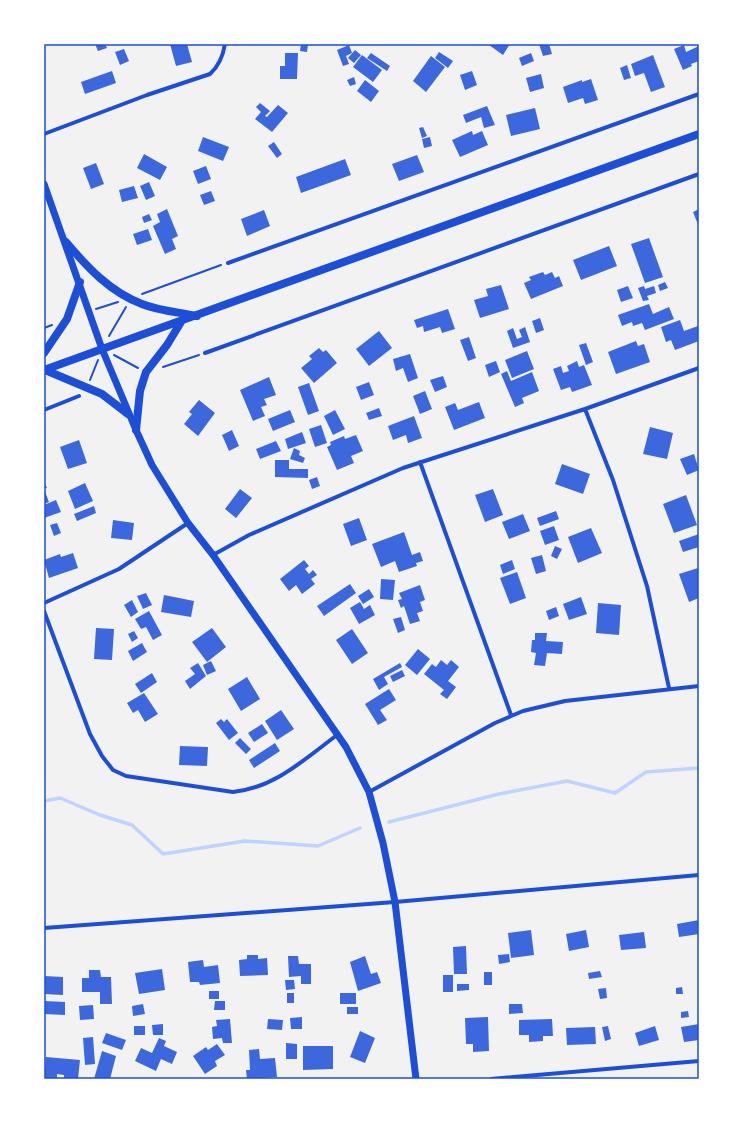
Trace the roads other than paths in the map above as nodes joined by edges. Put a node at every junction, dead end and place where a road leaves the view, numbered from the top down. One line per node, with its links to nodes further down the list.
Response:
1 (225, 44): 3 (street)
2 (699, 94): 8 (street)
3 (44, 134)
4 (699, 134): 10 (main road)
5 (699, 174): 14 (street)
6 (44, 184): 7 (street)
7 (66, 242): 9 (street); 10 (main road)
8 (228, 263)
9 (80, 282): 12 (street); 13 (main road)
10 (197, 316): 11 (main road)
11 (181, 322): 12 (main road); 21 (main road)
12 (102, 349): 16 (main road); 20 (street)
13 (44, 353)
14 (205, 354)
15 (699, 368): 18 (street)
16 (45, 370): 20 (main road)
17 (79, 396): 19 (street)
18 (585, 409): 22 (street); 28 (street)
19 (44, 410)
20 (128, 414): 21 (street)
21 (136, 430): 23 (street)
22 (420, 462): 24 (street); 29 (street)
23 (188, 523): 24 (street); 25 (street)
24 (214, 555): 30 (street)
25 (44, 602)
26 (44, 611): 30 (street)
27 (699, 686): 28 (street)
28 (669, 688): 29 (street)
29 (511, 715): 31 (street)
30 (337, 734): 31 (street)
31 (369, 792): 33 (street)
32 (699, 876): 33 (street)
33 (395, 902): 34 (street); 36 (street)
34 (44, 928)
35 (699, 1060): 37 (street)
36 (416, 1079)
37 (491, 1079)

